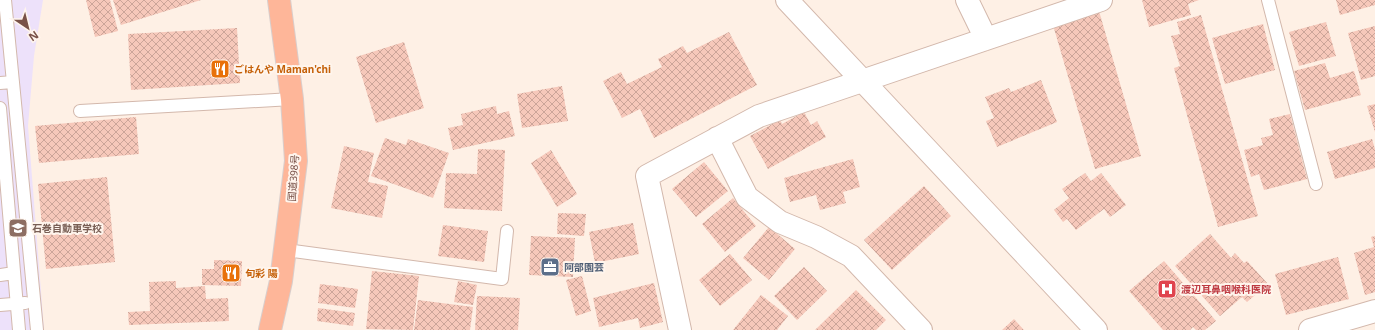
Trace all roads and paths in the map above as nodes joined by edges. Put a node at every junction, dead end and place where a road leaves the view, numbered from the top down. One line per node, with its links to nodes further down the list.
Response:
1 (5, 0): 7 (lane)
2 (280, 0): 12 (highway, 国道398号)
3 (787, 0): 9 (street)
4 (967, 0): 8 (street)
5 (1101, 0): 8 (street)
6 (1268, 0): 16 (lane)
7 (4, 37): 10 (lane)
8 (986, 39): 9 (street)
9 (862, 81): 15 (street); 31 (street)
10 (13, 82): 11 (lane); 22 (lane)
11 (0, 83)
12 (292, 99): 14 (lane); 19 (highway, 国道398号)
13 (0, 108): 17 (lane)
14 (80, 111)
15 (717, 138): 29 (street); 30 (street)
16 (1316, 184)
17 (5, 226): 20 (lane)
18 (507, 231): 19 (lane)
19 (286, 250): 28 (highway, 国道398号)
20 (14, 273): 21 (lane); 23 (lane)
21 (0, 275)
22 (34, 302): 23 (lane); 27 (lane)
23 (17, 303): 24 (lane); 26 (lane)
24 (0, 304)
25 (1375, 311): 32 (street)
26 (19, 330)
27 (37, 330)
28 (270, 330)
29 (680, 330)
30 (921, 330)
31 (1096, 330)
32 (1310, 330)

